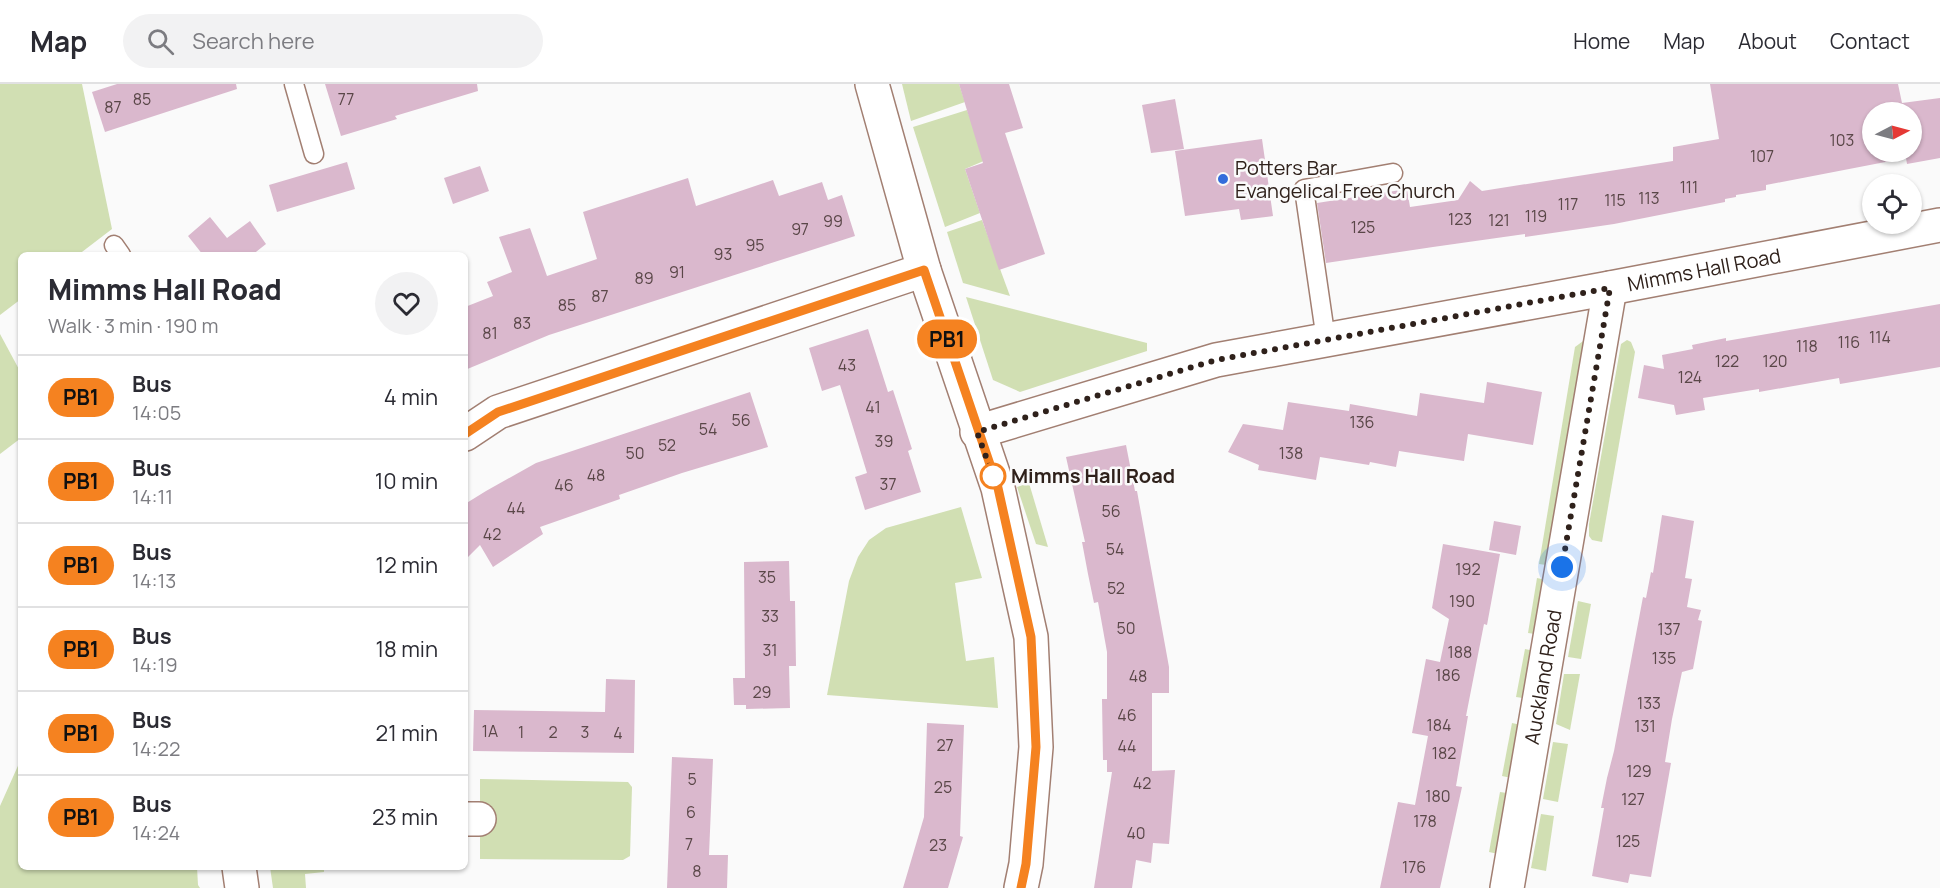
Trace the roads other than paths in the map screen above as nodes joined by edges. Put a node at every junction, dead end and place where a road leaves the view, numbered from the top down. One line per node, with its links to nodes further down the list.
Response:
1 (294, 84): 3 (lane)
2 (872, 84): 6 (street)
3 (314, 154)
4 (1393, 173): 8 (lane)
5 (1940, 225): 7 (street, Mimms Hall Road)
6 (924, 270): 9 (street); 10 (street)
7 (1610, 288): 8 (street, Mimms Hall Road); 14 (street, Auckland Road)
8 (1326, 340): 10 (street, Mimms Hall Road)
9 (468, 432)
10 (977, 432): 13 (street)
11 (239, 870): 12 (street)
12 (242, 888)
13 (1021, 888)
14 (1507, 888)

